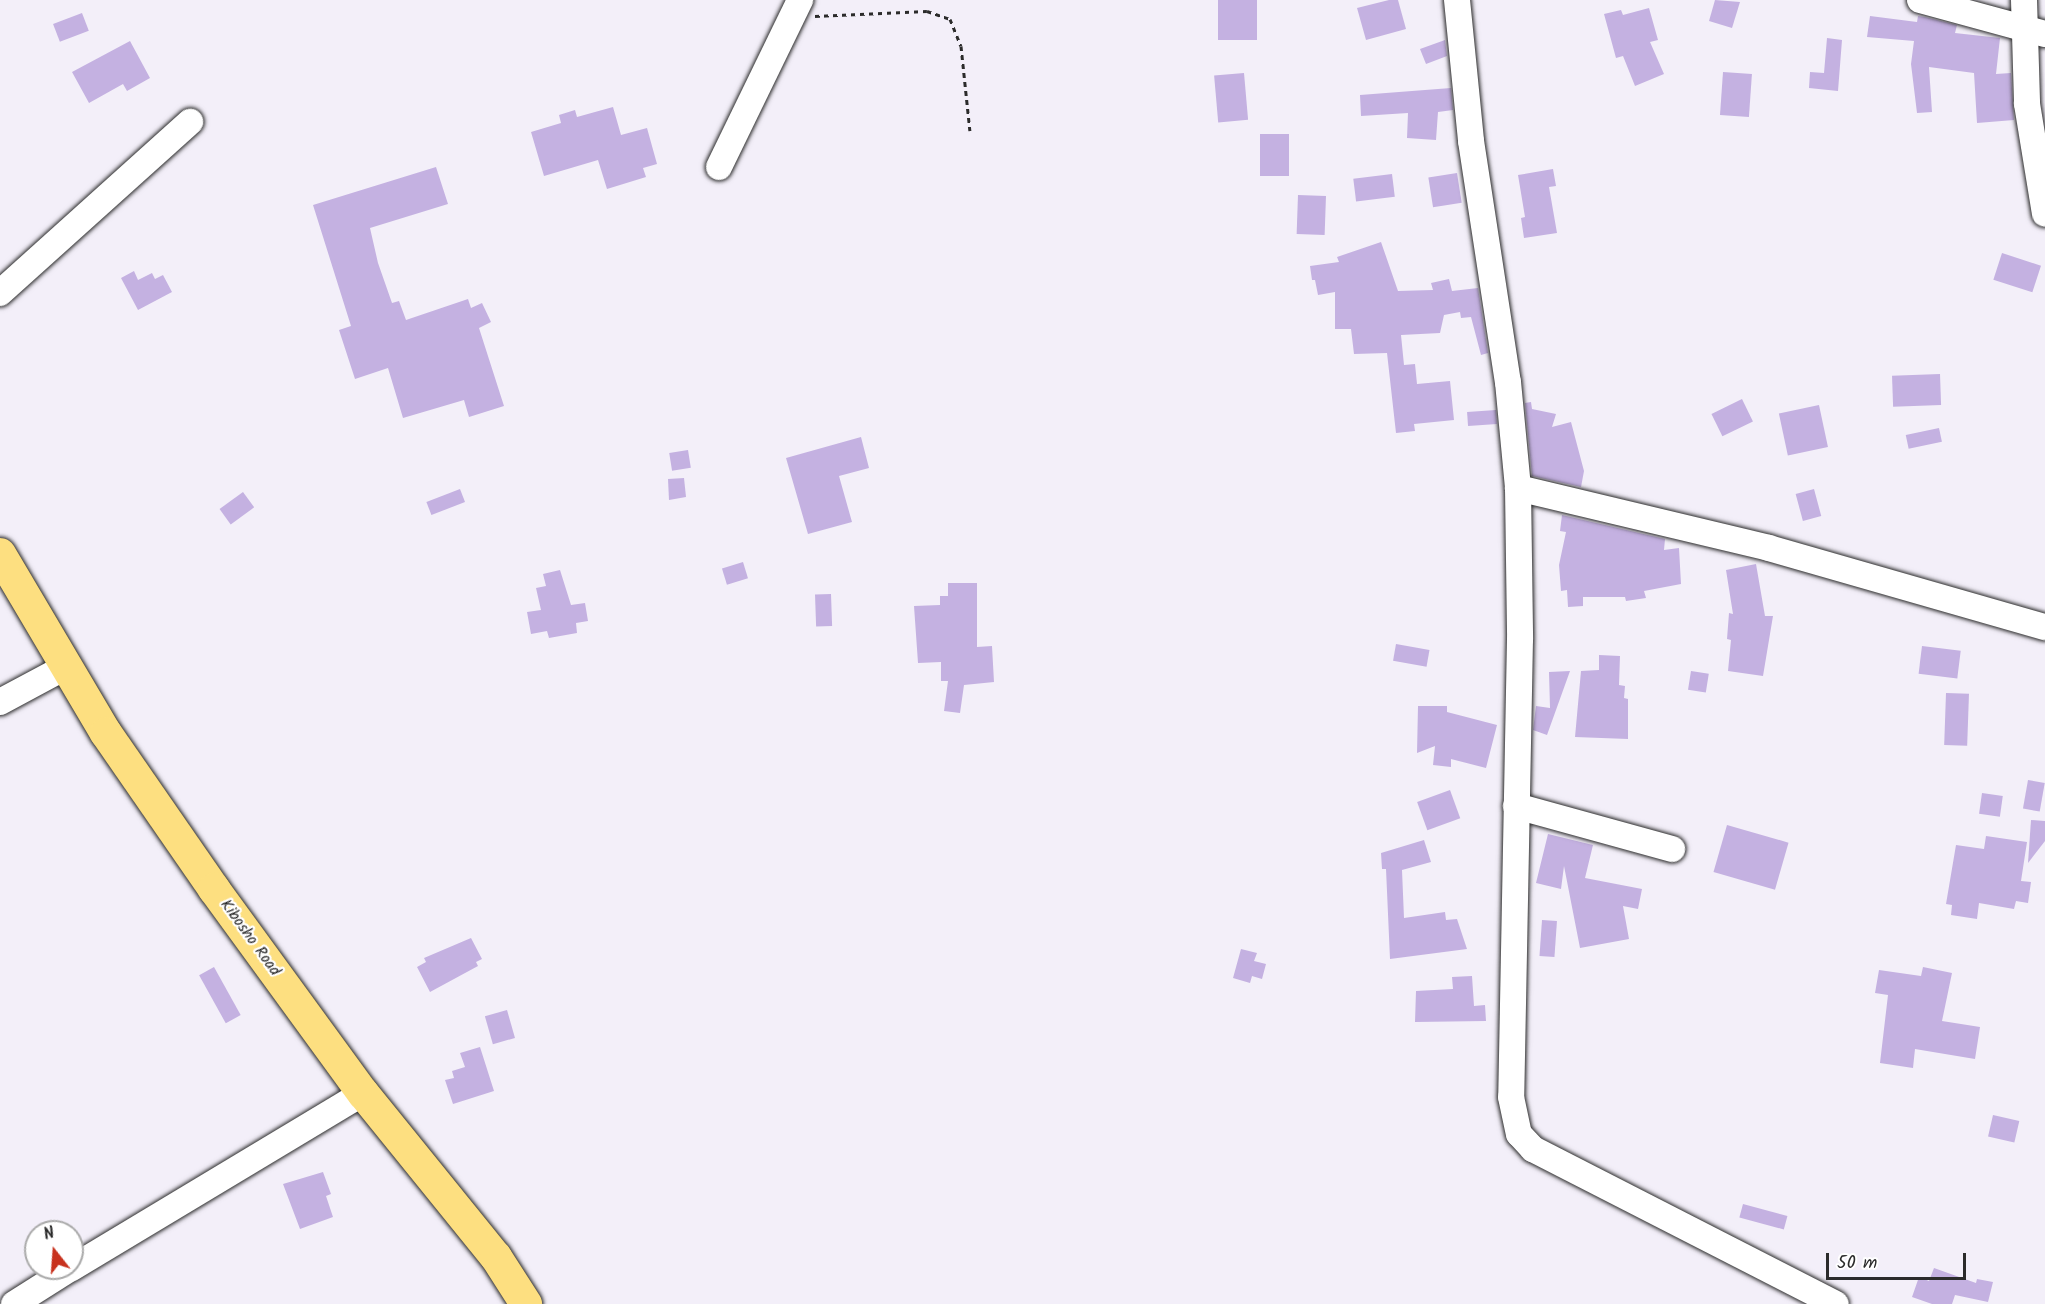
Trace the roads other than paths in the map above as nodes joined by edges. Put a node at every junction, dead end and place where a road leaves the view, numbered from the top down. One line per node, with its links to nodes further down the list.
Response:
1 (1457, 0): 10 (street)
2 (1920, 0): 5 (street)
3 (2024, 0): 5 (street)
4 (796, 9): 7 (street)
5 (2034, 30): 8 (street)
6 (190, 122): 9 (street)
7 (719, 166)
8 (2045, 214)
9 (0, 293)
10 (1518, 488): 12 (street); 15 (street)
11 (0, 554): 13 (main road, Kibosho Road)
12 (2045, 627)
13 (67, 666): 14 (street); 17 (main road, Kibosho Road)
14 (0, 702)
15 (1516, 806): 16 (street); 22 (street)
16 (1672, 849)
17 (363, 1093): 18 (street); 21 (main road, Kibosho Road)
18 (84, 1261)
19 (53, 1280): 20 (street)
20 (14, 1304)
21 (526, 1304)
22 (1836, 1304)

